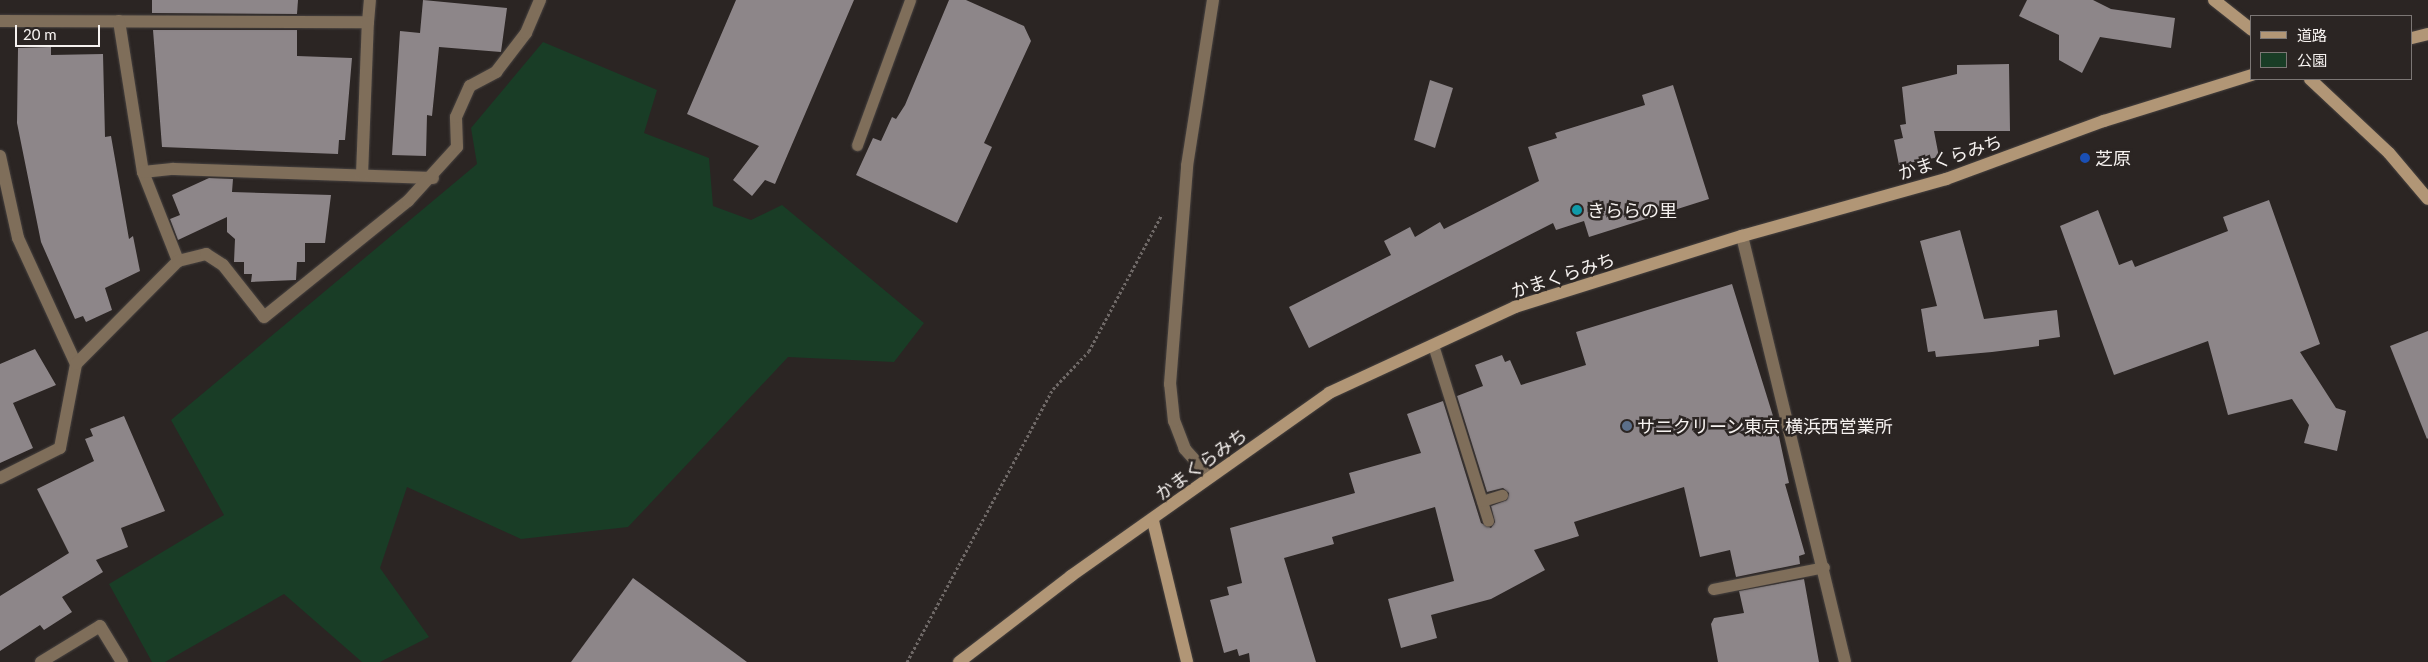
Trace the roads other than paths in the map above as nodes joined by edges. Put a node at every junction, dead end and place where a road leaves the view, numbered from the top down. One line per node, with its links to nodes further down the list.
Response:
1 (370, 0): 8 (street)
2 (540, 0): 18 (street)
3 (910, 0): 14 (lane)
4 (1213, 0): 24 (street)
5 (2214, 0): 9 (main road)
6 (0, 21): 7 (street)
7 (119, 21): 8 (street); 16 (street)
8 (368, 22): 17 (street)
9 (2250, 28)
10 (2428, 34): 11 (main road)
11 (2413, 38)
12 (2250, 76): 20 (main road, かまくらみち)
13 (2311, 80): 19 (main road)
14 (857, 145)
15 (0, 156): 23 (street)
16 (143, 172): 17 (street); 21 (street)
17 (362, 175): 18 (street)
18 (433, 178): 21 (street)
19 (2428, 199)
20 (1742, 236): 22 (main road, かまくらみち); 30 (street)
21 (178, 261): 23 (street)
22 (1433, 345): 24 (main road, かまくらみち); 27 (lane)
23 (76, 364): 25 (street)
24 (1210, 477): 28 (main road, かまくらみち)
25 (0, 478)
26 (1502, 494): 27 (lane)
27 (1482, 501): 29 (lane)
28 (1153, 521): 34 (main road, かまくらみち); 35 (main road)
29 (1488, 521)
30 (1824, 567): 31 (lane); 36 (street)
31 (1713, 590)
32 (41, 662): 33 (street)
33 (122, 662)
34 (959, 662)
35 (1187, 662)
36 (1845, 662)

